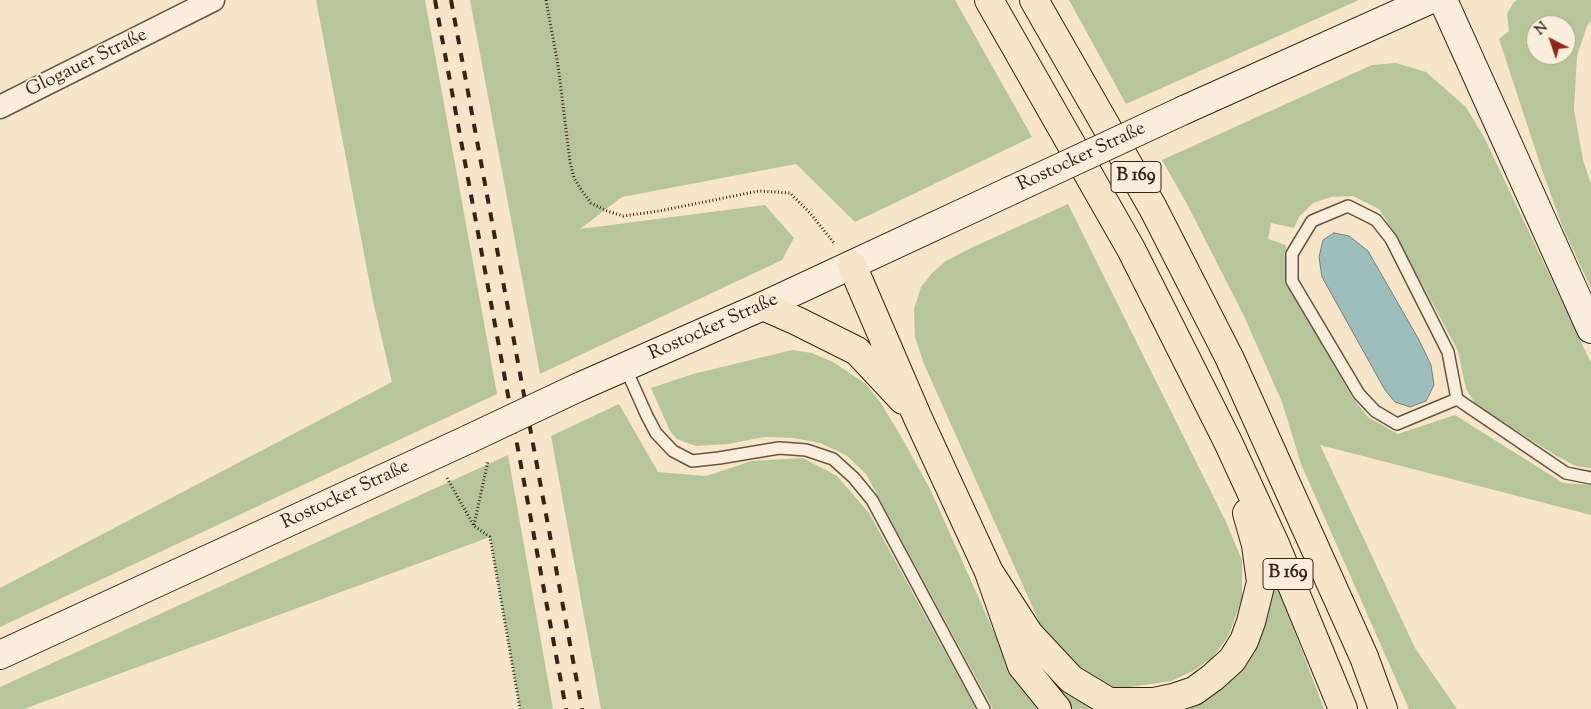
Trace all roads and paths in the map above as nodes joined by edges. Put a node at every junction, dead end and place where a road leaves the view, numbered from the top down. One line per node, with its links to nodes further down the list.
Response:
1 (182, 0): 8 (street)
2 (213, 0): 8 (street, Glogauer Straße)
3 (546, 0): 10 (path)
4 (989, 0): 16 (highway, B 169)
5 (1034, 0): 27 (highway, B 169)
6 (1429, 0): 10 (street, Rostocker Straße, bridge)
7 (1443, 0): 12 (street)
8 (173, 21): 9 (street, Glogauer Straße)
9 (0, 107)
10 (852, 266): 11 (street, Rostocker Straße); 15 (highway)
11 (763, 306): 13 (street, Rostocker Straße); 15 (highway)
12 (1591, 329)
13 (625, 367): 22 (street, Rostocker Straße, bridge); 24 (lane)
14 (1456, 399): 14 (lane); 19 (lane)
15 (917, 416): 21 (highway)
16 (1228, 442): 21 (highway); 26 (highway, B 169)
17 (488, 461): 20 (path)
18 (447, 477): 20 (path)
19 (1591, 478)
20 (474, 526): 23 (path)
21 (989, 572): 25 (highway)
22 (0, 655)
23 (520, 709)
24 (984, 709)
25 (1057, 709)
26 (1343, 709)
27 (1383, 709)

